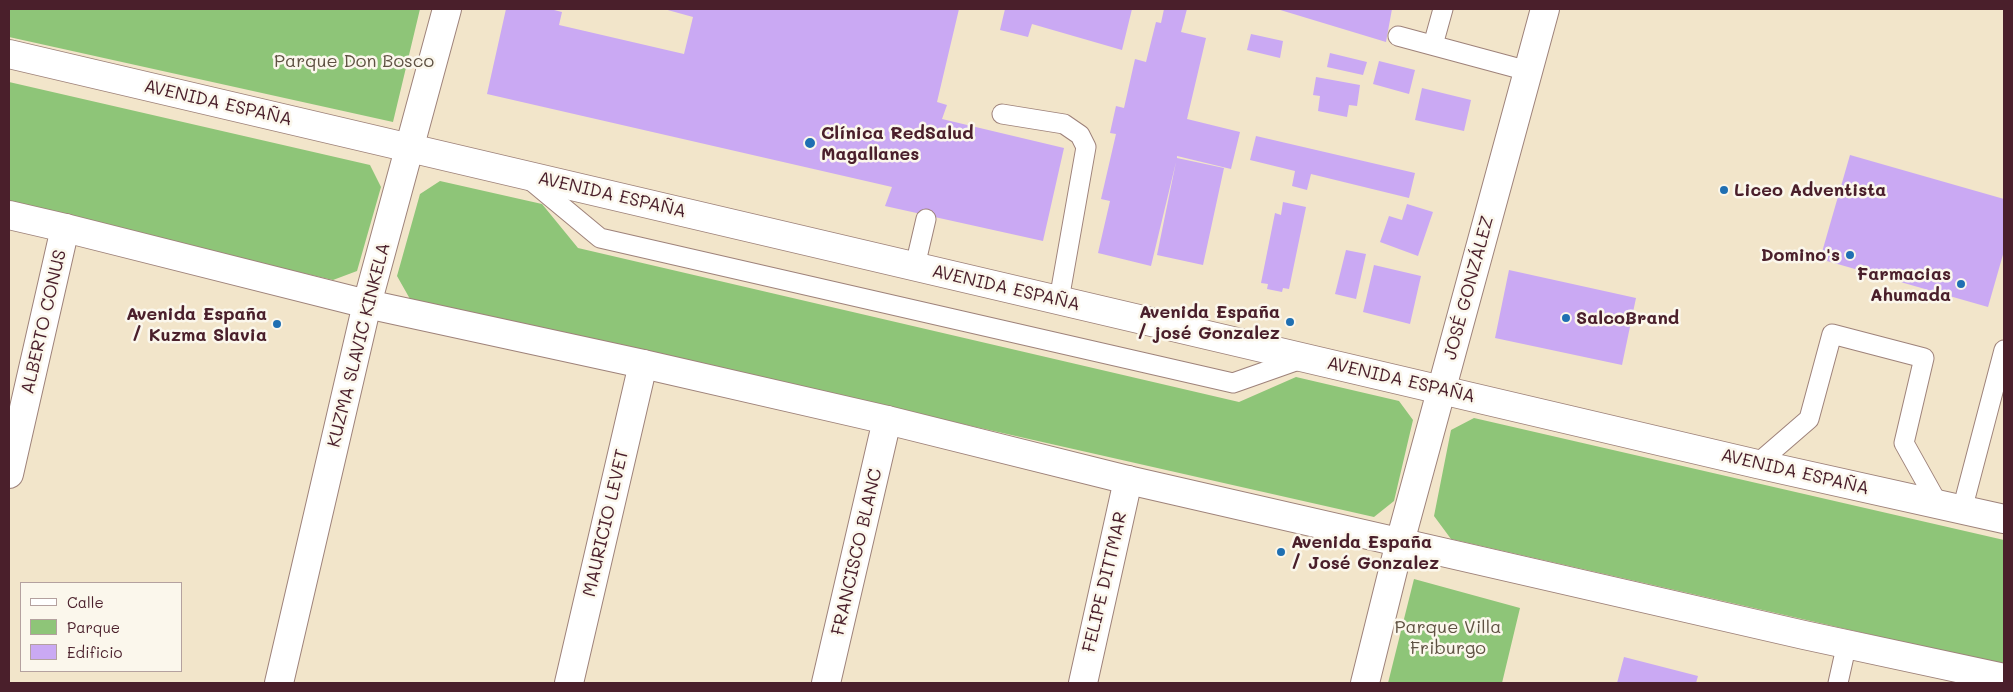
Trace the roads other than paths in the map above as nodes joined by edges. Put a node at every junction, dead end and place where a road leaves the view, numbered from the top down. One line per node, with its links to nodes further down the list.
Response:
1 (447, 9): 9 (main road, KUZMA SLAVIC KINKELA)
2 (1443, 9): 5 (lane)
3 (1545, 9): 7 (main road, JOSÉ GONZÁLEZ)
4 (1398, 36): 5 (lane)
5 (1433, 45): 7 (lane)
6 (9, 54): 9 (main road, AVENIDA ESPAÑA)
7 (1528, 71): 20 (main road, JOSÉ GONZÁLEZ)
8 (1002, 114): 15 (lane)
9 (410, 148): 10 (main road, AVENIDA ESPAÑA); 16 (main road, KUZMA SLAVIC KINKELA)
10 (523, 174): 14 (main road, AVENIDA ESPAÑA); 18 (lane)
11 (9, 215): 13 (main road)
12 (926, 219): 14 (lane)
13 (66, 228): 16 (main road); 23 (main road, ALBERTO CONUS)
14 (915, 266): 15 (main road, AVENIDA ESPAÑA)
15 (1059, 300): 18 (main road, AVENIDA ESPAÑA)
16 (366, 304): 19 (main road); 30 (main road, KUZMA SLAVIC KINKELA)
17 (2004, 350): 25 (lane)
18 (1305, 358): 20 (main road, AVENIDA ESPAÑA)
19 (644, 364): 21 (main road); 31 (main road, MAURICIO LEVET)
20 (1442, 390): 22 (main road, AVENIDA ESPAÑA); 27 (main road, JOSÉ GONZÁLEZ)
21 (887, 420): 24 (main road); 32 (main road, FRANCISCO BLANC)
22 (1757, 464): 25 (main road, AVENIDA ESPAÑA); 25 (lane)
23 (9, 474)
24 (1128, 480): 27 (main road); 33 (main road, FELIPE DITTMAR)
25 (1950, 507): 26 (main road, AVENIDA ESPAÑA)
26 (2004, 519)
27 (1400, 542): 28 (main road); 34 (main road, JOSÉ GONZÁLEZ)
28 (1847, 643): 29 (main road); 35 (lane)
29 (2004, 678)
30 (278, 683)
31 (569, 683)
32 (826, 683)
33 (1083, 683)
34 (1365, 683)
35 (1838, 683)

